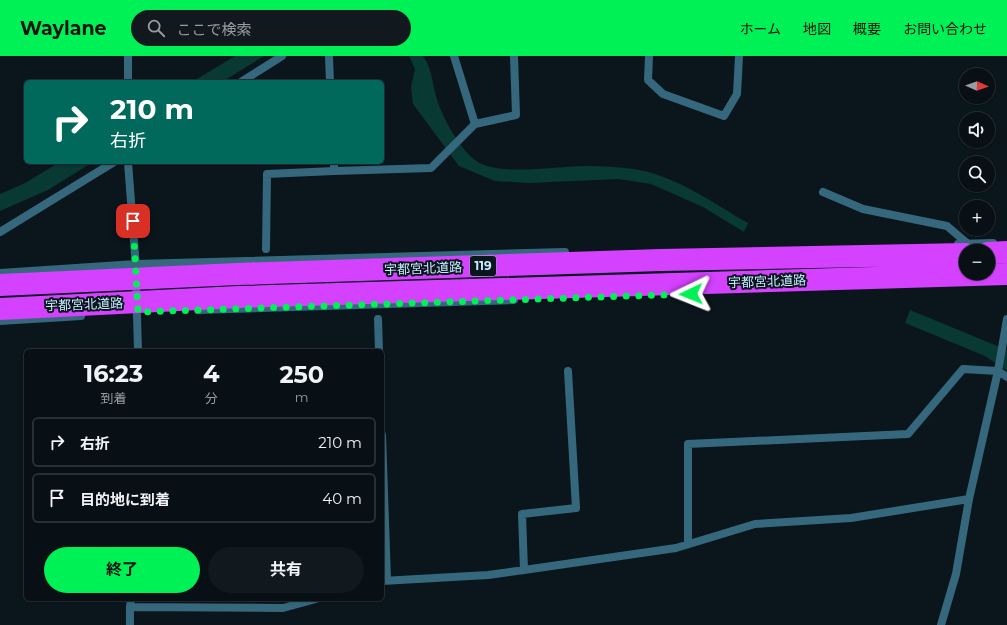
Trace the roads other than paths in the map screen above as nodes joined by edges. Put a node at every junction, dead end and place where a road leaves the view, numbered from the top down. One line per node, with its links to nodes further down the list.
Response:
1 (128, 56): 8 (street)
2 (282, 56): 9 (street)
3 (329, 56): 10 (street)
4 (454, 56): 11 (street)
5 (514, 56): 11 (street)
6 (649, 56): 7 (street)
7 (739, 56)
8 (128, 80)
9 (244, 80)
10 (330, 80)
11 (475, 124): 15 (street)
12 (111, 164): 17 (street)
13 (128, 164): 22 (street)
14 (334, 164): 15 (street)
15 (334, 171): 20 (street)
16 (823, 192): 18 (street)
17 (0, 232)
18 (960, 244)
19 (959, 247): 25 (highway, 宇都宮北道路 / 119, bridge)
20 (266, 249)
21 (571, 252): 22 (street)
22 (136, 264): 23 (street); 33 (street)
23 (0, 273)
24 (1007, 274): 27 (highway, 宇都宮北道路 / 119, bridge)
25 (0, 285)
26 (521, 300): 28 (street)
27 (0, 309)
28 (186, 310)
29 (92, 315): 32 (street)
30 (1007, 319): 36 (street)
31 (378, 320): 34 (street)
32 (0, 321)
33 (138, 349)
34 (379, 349)
35 (568, 371): 41 (street)
36 (998, 371): 37 (street); 38 (street); 40 (street)
37 (1007, 377)
38 (969, 499): 40 (street); 46 (street)
39 (384, 532): 42 (street)
40 (688, 544): 41 (street)
41 (524, 570): 42 (street)
42 (385, 580)
43 (309, 601): 44 (street)
44 (130, 603): 45 (street)
45 (130, 625)
46 (941, 625)

